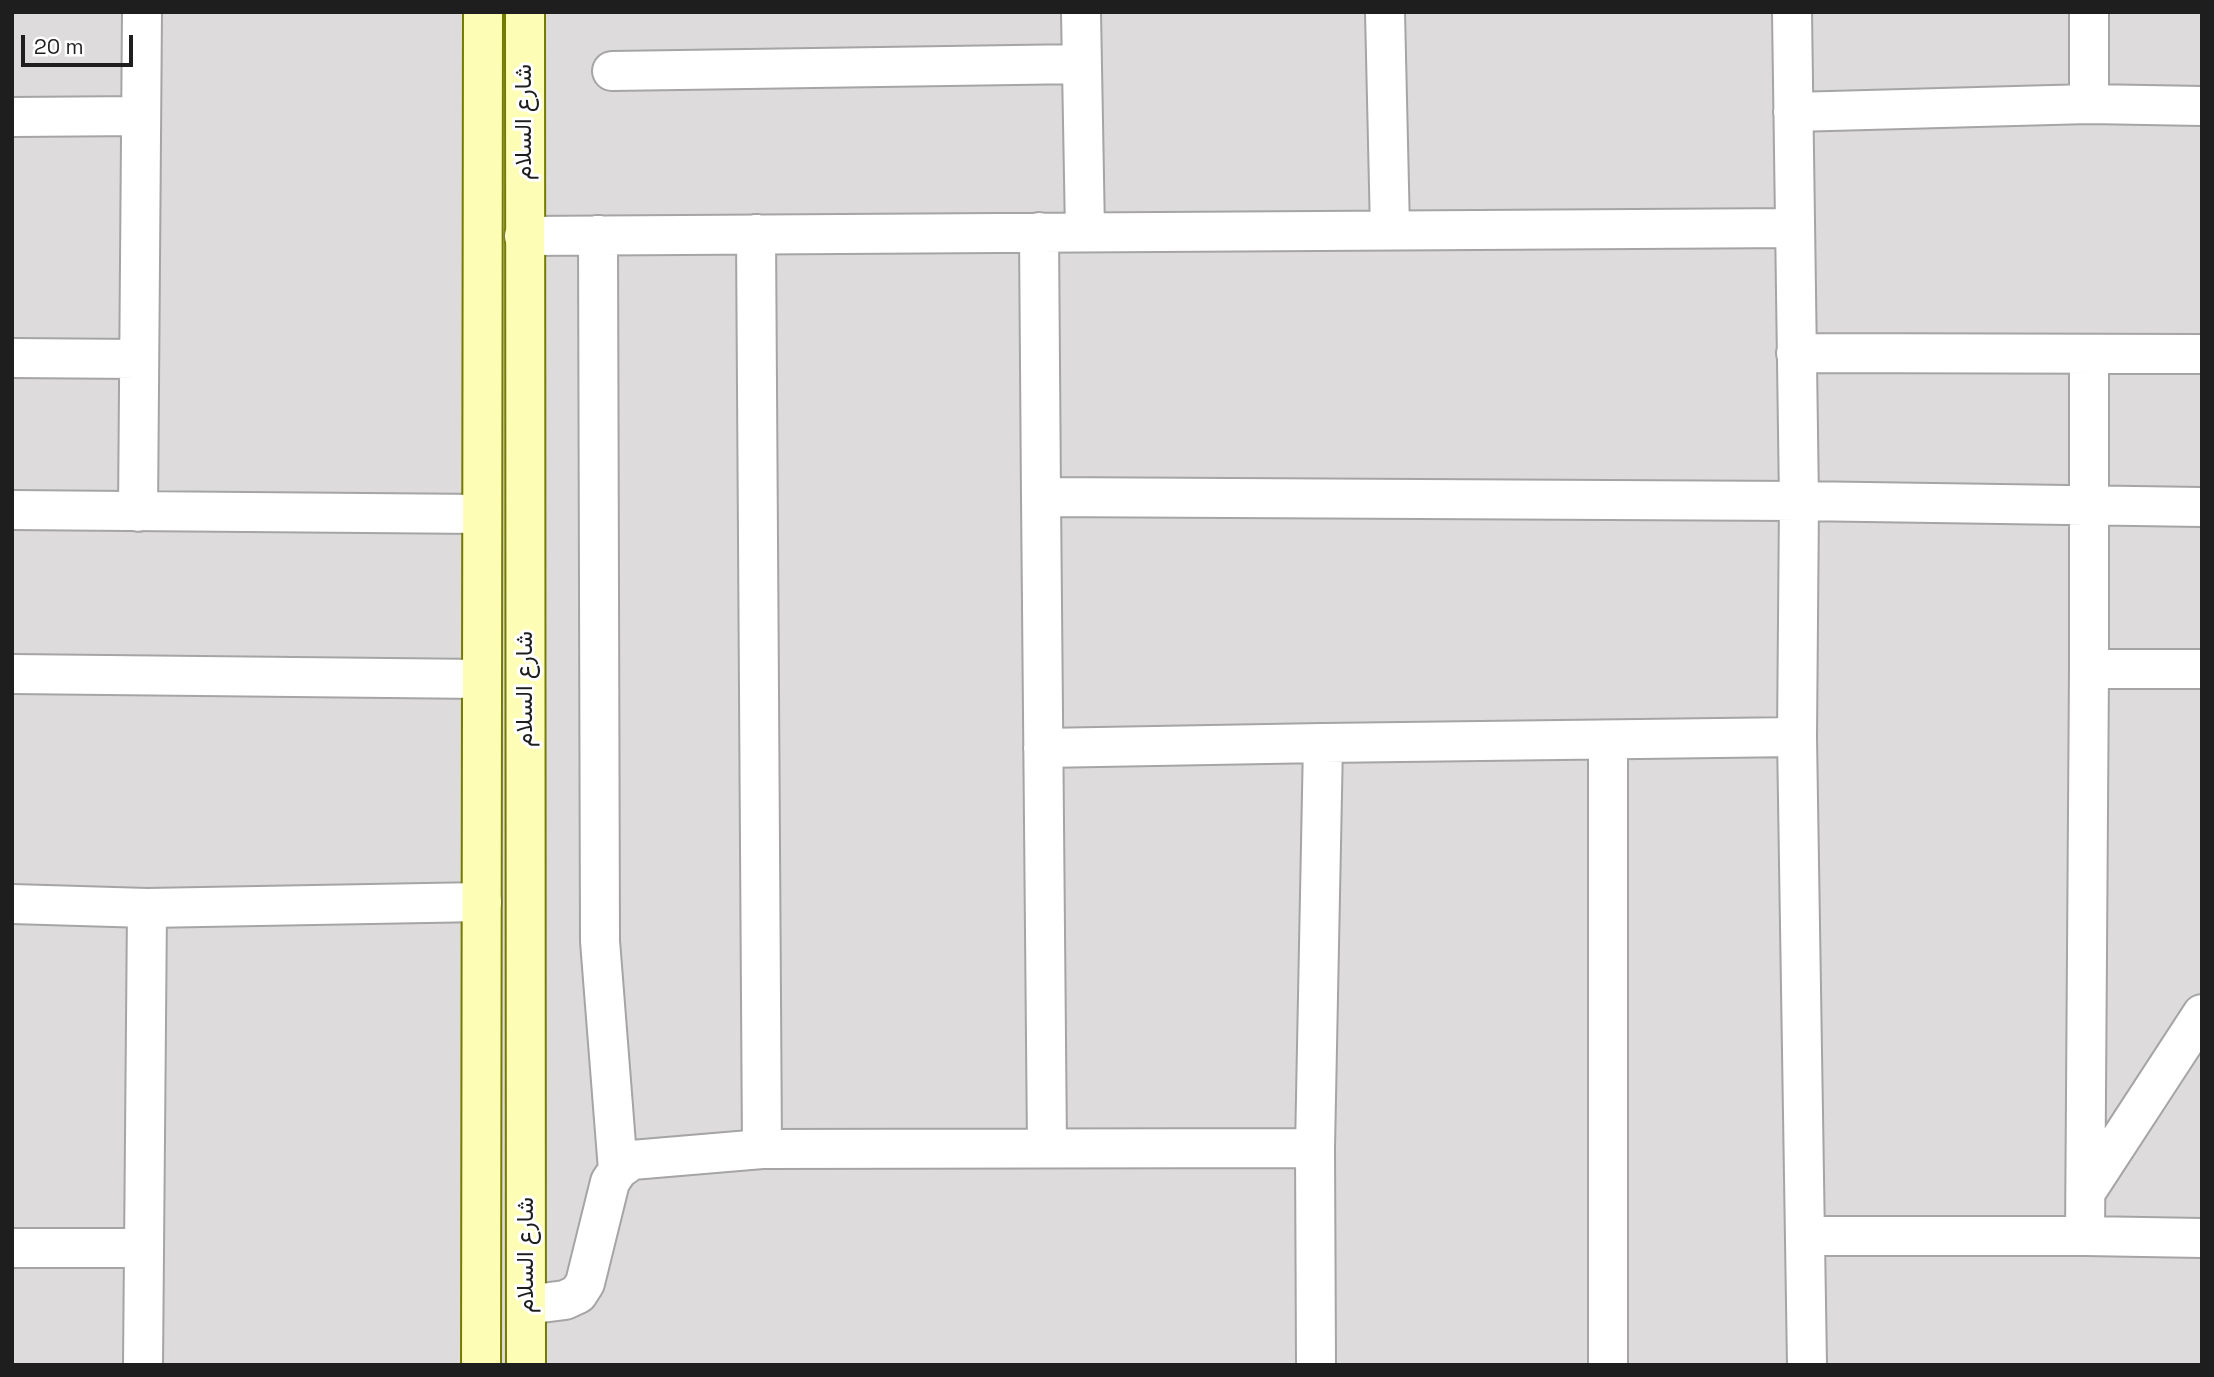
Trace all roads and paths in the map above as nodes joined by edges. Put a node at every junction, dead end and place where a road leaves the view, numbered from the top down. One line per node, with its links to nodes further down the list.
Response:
1 (142, 12): 13 (street)
2 (483, 12): 33 (main road, شارع السلام)
3 (524, 12): 21 (main road, شارع السلام)
4 (1081, 12): 8 (street)
5 (1385, 12): 16 (street)
6 (1792, 12): 12 (street)
7 (2089, 12): 10 (street)
8 (1082, 64): 9 (street); 18 (street)
9 (612, 71)
10 (2089, 104): 11 (street); 12 (street)
11 (2202, 106)
12 (1793, 112): 15 (street)
13 (141, 116): 14 (street); 26 (street)
14 (12, 117)
15 (1794, 228): 16 (street); 22 (street)
16 (1390, 230): 18 (street)
17 (1039, 232): 18 (street); 19 (street); 27 (street)
18 (1085, 232)
19 (756, 234): 20 (street); 48 (street)
20 (598, 235): 21 (street); 49 (street)
21 (524, 236): 56 (main road, شارع السلام)
22 (1796, 353): 23 (street); 28 (street)
23 (2089, 354): 24 (street); 29 (street)
24 (2202, 354)
25 (12, 358): 26 (street)
26 (138, 359): 32 (street)
27 (1041, 497): 28 (street); 41 (street)
28 (1799, 501): 29 (street); 38 (street)
29 (2089, 507): 30 (street); 34 (street)
30 (2202, 507)
31 (12, 510): 32 (street)
32 (138, 512): 33 (street)
33 (482, 514): 37 (main road, شارع السلام)
34 (2089, 669): 35 (street); 50 (street)
35 (2202, 669)
36 (12, 674): 37 (street)
37 (482, 679): 42 (main road, شارع السلام)
38 (1797, 737): 39 (street); 51 (street)
39 (1608, 740): 40 (street); 61 (street)
40 (1323, 743): 41 (street); 47 (street)
41 (1043, 748): 46 (street)
42 (482, 902): 44 (street); 58 (main road, شارع السلام)
43 (12, 904): 44 (street)
44 (147, 908): 55 (street)
45 (2202, 1014): 50 (street)
46 (1047, 1148): 47 (street); 48 (street)
47 (1315, 1148): 60 (street)
48 (762, 1149): 49 (street)
49 (618, 1170): 56 (street)
50 (2086, 1192): 52 (street)
51 (1807, 1236): 52 (street); 62 (street)
52 (2085, 1236): 53 (street)
53 (2202, 1238)
54 (12, 1248): 55 (street)
55 (142, 1248): 57 (street)
56 (526, 1305): 59 (main road, شارع السلام)
57 (143, 1365)
58 (481, 1365)
59 (526, 1365)
60 (1316, 1365)
61 (1608, 1365)
62 (1807, 1365)

